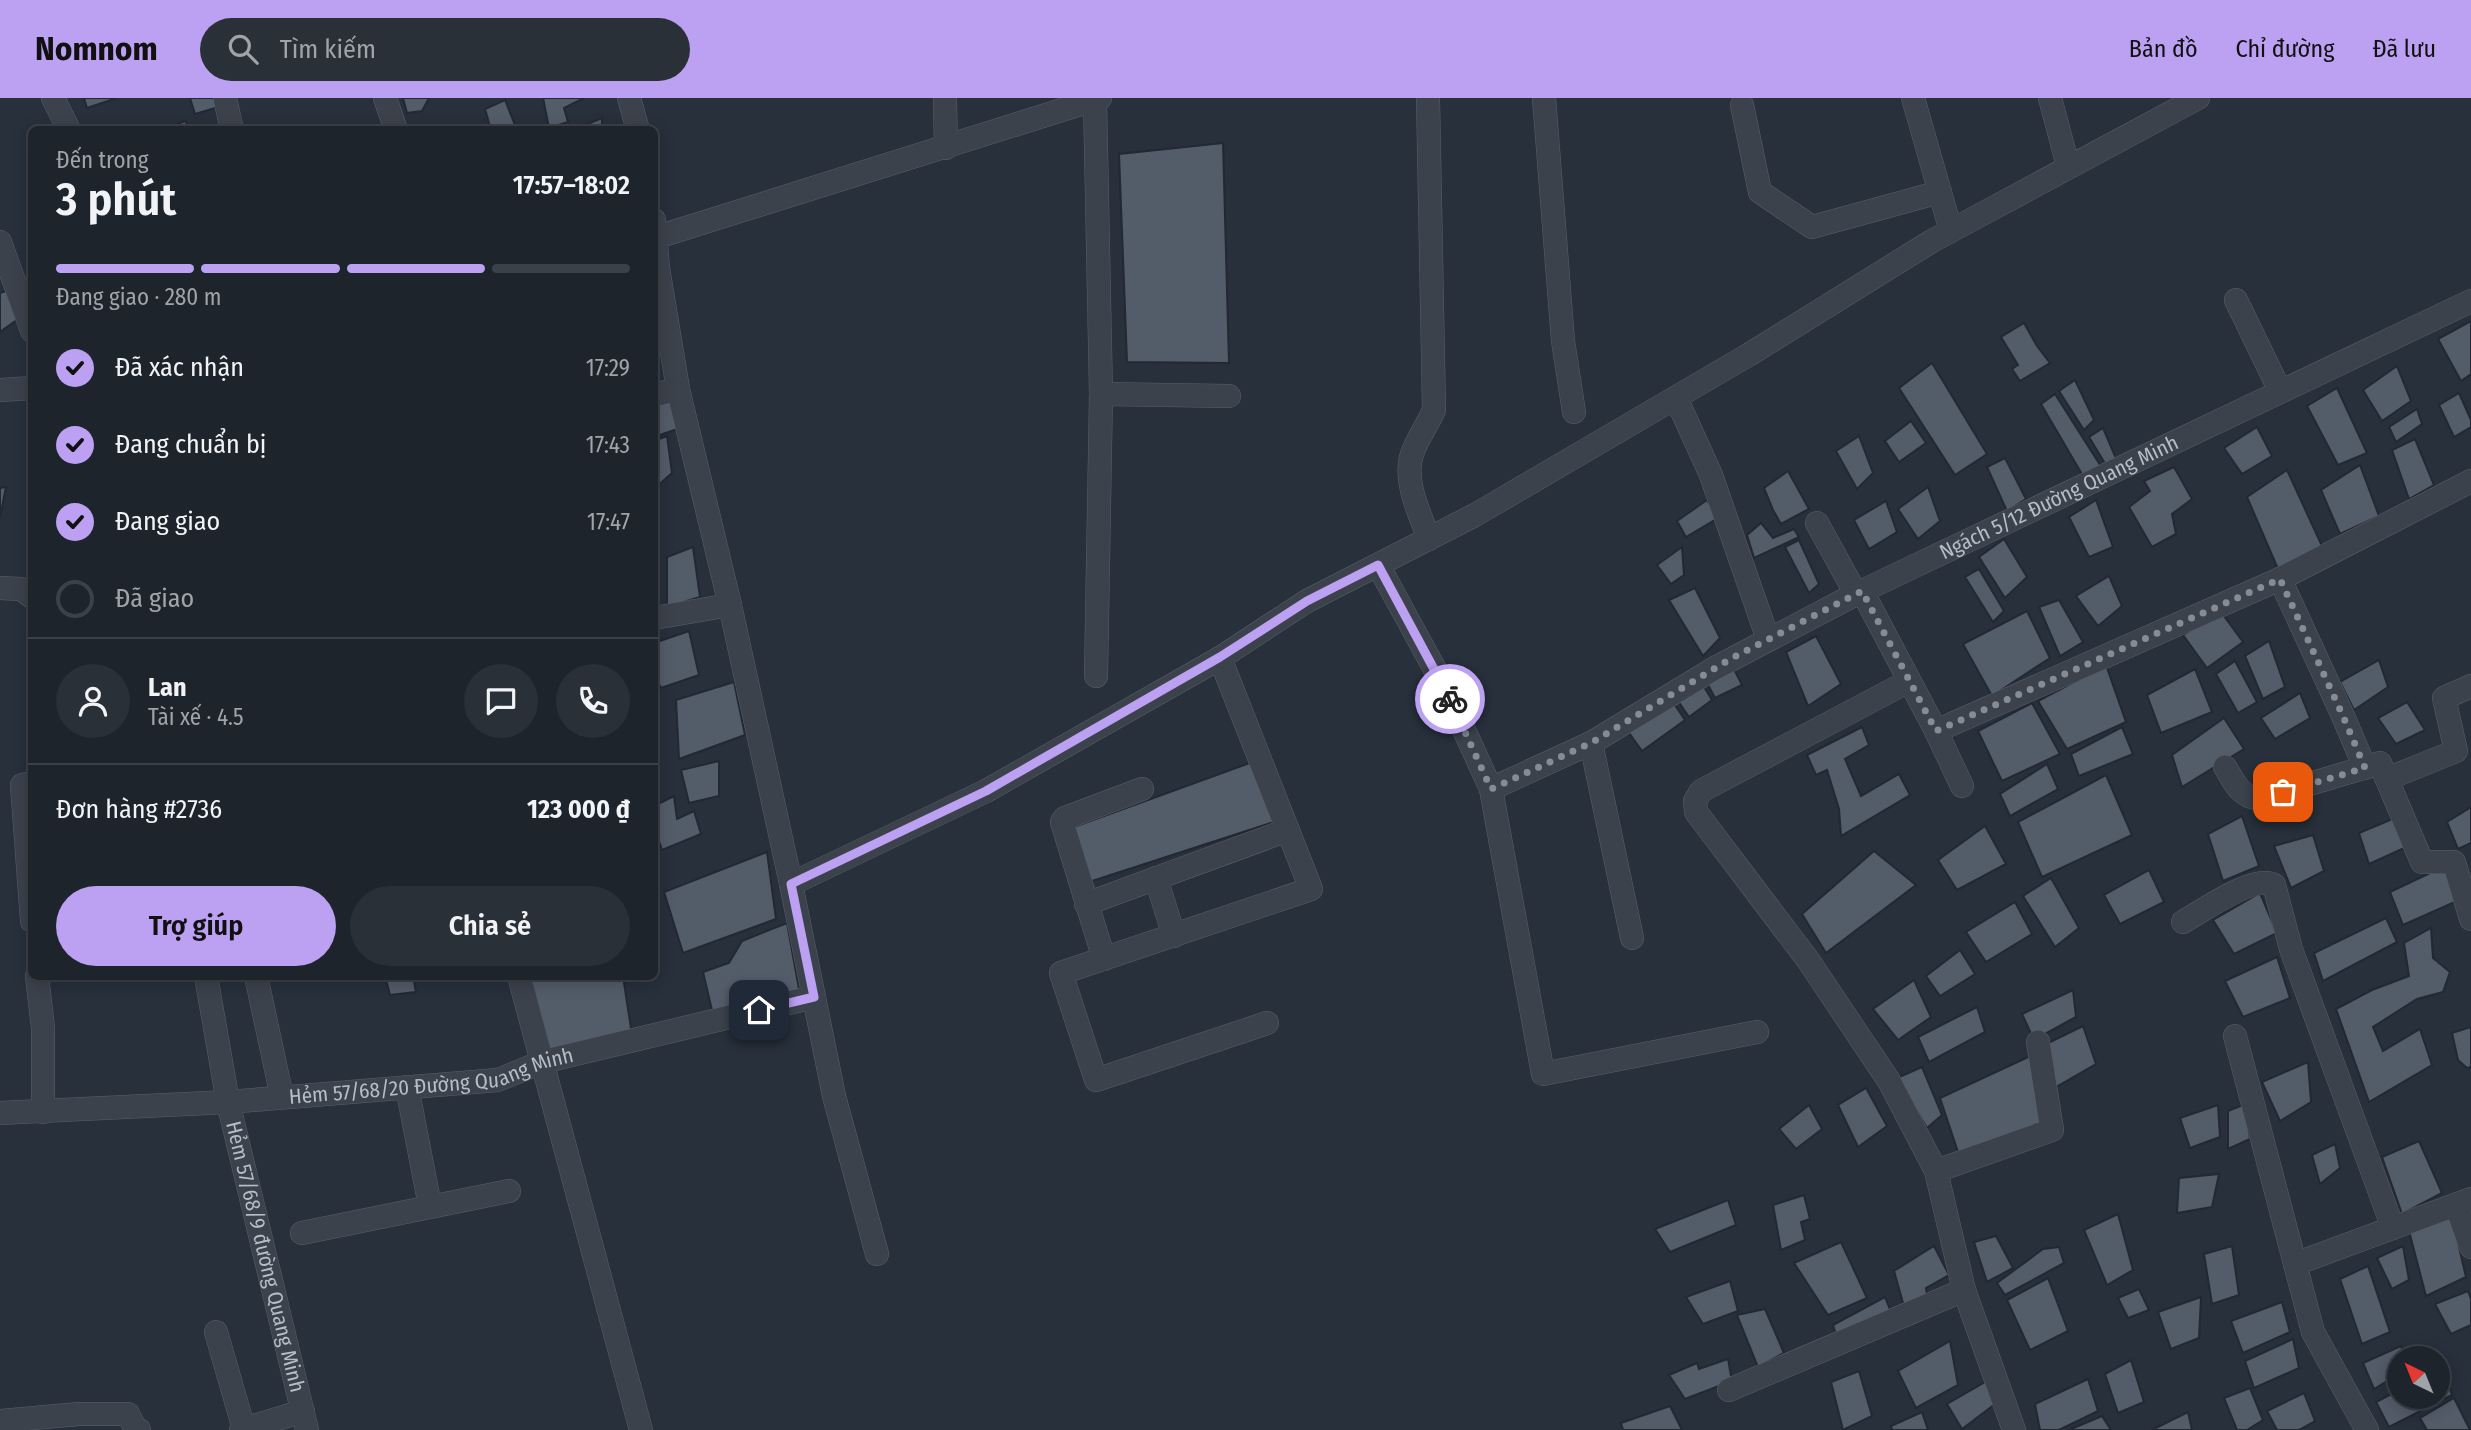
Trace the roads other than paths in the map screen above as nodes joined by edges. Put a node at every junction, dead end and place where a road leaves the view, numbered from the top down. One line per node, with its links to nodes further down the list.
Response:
1 (53, 98): 13 (street)
2 (225, 98): 14 (street)
3 (386, 98): 15 (street)
4 (629, 98): 16 (street)
5 (944, 98): 17 (street)
6 (1429, 98): 38 (street)
7 (1544, 98): 35 (street)
8 (1913, 98): 19 (street)
9 (2050, 98): 18 (street)
10 (2198, 98): 18 (street)
11 (1097, 99): 17 (street); 32 (street)
12 (1742, 105): 19 (street)
13 (67, 126)
14 (232, 126)
15 (395, 126)
16 (637, 126)
17 (946, 148): 20 (street)
18 (2068, 166): 21 (street)
19 (1940, 192): 21 (street)
20 (658, 231)
21 (1951, 231): 34 (street)
22 (0, 242): 26 (street)
23 (658, 268): 28 (street)
24 (2236, 300): 30 (street)
25 (2471, 301): 30 (street, Ngách 5/12 Đường Quang Minh)
26 (28, 320)
27 (28, 388): 29 (street)
28 (678, 389): 31 (street); 44 (street)
29 (0, 390)
30 (2280, 391): 42 (street, Ngách 5/12 Đường Quang Minh)
31 (658, 394)
32 (1101, 394): 33 (street); 48 (street)
33 (1230, 396)
34 (1676, 398): 38 (street); 46 (street)
35 (1574, 412)
36 (2471, 481): 40 (street)
37 (1817, 523): 42 (street)
38 (1429, 539): 39 (street)
39 (1378, 565): 47 (street); 59 (street)
40 (2280, 579): 51 (street); 54 (street)
41 (0, 588): 43 (street)
42 (1859, 592): 46 (street, Ngách 5/12 Đường Quang Minh); 49 (street)
43 (28, 594)
44 (730, 606): 45 (street); 63 (street)
45 (658, 617)
46 (1768, 639): 52 (street, Ngách 5/12 Đường Quang Minh)
47 (1220, 657): 60 (street); 63 (street)
48 (1096, 676)
49 (1909, 681): 51 (street); 85 (street)
50 (2471, 686): 55 (street)
51 (1936, 731): 57 (street)
52 (1591, 743): 59 (street, Ngách 5/12 Đường Quang Minh); 68 (street)
53 (2225, 766): 54 (street)
54 (2365, 768): 55 (street)
55 (2387, 779): 65 (street)
56 (28, 784): 61 (street)
57 (1962, 786)
58 (1142, 789): 64 (street)
59 (1491, 789): 76 (street)
60 (1288, 830): 62 (street); 67 (street)
61 (28, 866)
62 (1156, 878): 64 (street); 67 (street)
63 (791, 884): 74 (street)
64 (1086, 904): 69 (street)
65 (2471, 919)
66 (2183, 922): 89 (street)
67 (1174, 936): 69 (street)
68 (1632, 938)
69 (1104, 959): 75 (street)
70 (37, 980): 83 (street)
71 (207, 980): 82 (street, Hẻm 57/68/9 đường Quang Minh)
72 (257, 980): 81 (street)
73 (520, 980): 79 (street)
74 (814, 997): 79 (street, Hẻm 57/68/20 Đường Quang Minh); 92 (street)
75 (1267, 1023)
76 (1757, 1032)
77 (2235, 1036): 93 (street)
78 (2038, 1042): 85 (street)
79 (542, 1062): 80 (street, Hẻm 57/68/20 Đường Quang Minh); 101 (street)
80 (407, 1087): 81 (street, Hẻm 57/68/20 Đường Quang Minh); 88 (street)
81 (282, 1097): 82 (street, Hẻm 57/68/20 Đường Quang Minh)
82 (228, 1102): 83 (street, Hẻm 57/68/20 Đường Quang Minh); 97 (street, Hẻm 57/68/9 đường Quang Minh)
83 (43, 1112): 84 (street, Hẻm 57/68/20 Đường Quang Minh)
84 (0, 1113)
85 (1936, 1171): 94 (street)
86 (509, 1191): 88 (street)
87 (2464, 1202): 89 (street); 91 (street)
88 (430, 1206): 90 (street)
89 (2393, 1228): 93 (street)
90 (302, 1233)
91 (2471, 1247)
92 (877, 1254)
93 (2295, 1265): 103 (street)
94 (1965, 1290): 96 (street); 102 (street)
95 (216, 1332): 99 (street)
96 (1729, 1390)
97 (305, 1420): 99 (street)
98 (0, 1421): 100 (street)
99 (243, 1429)
100 (139, 1430)
101 (641, 1430)
102 (2014, 1430)
103 (2367, 1430)

